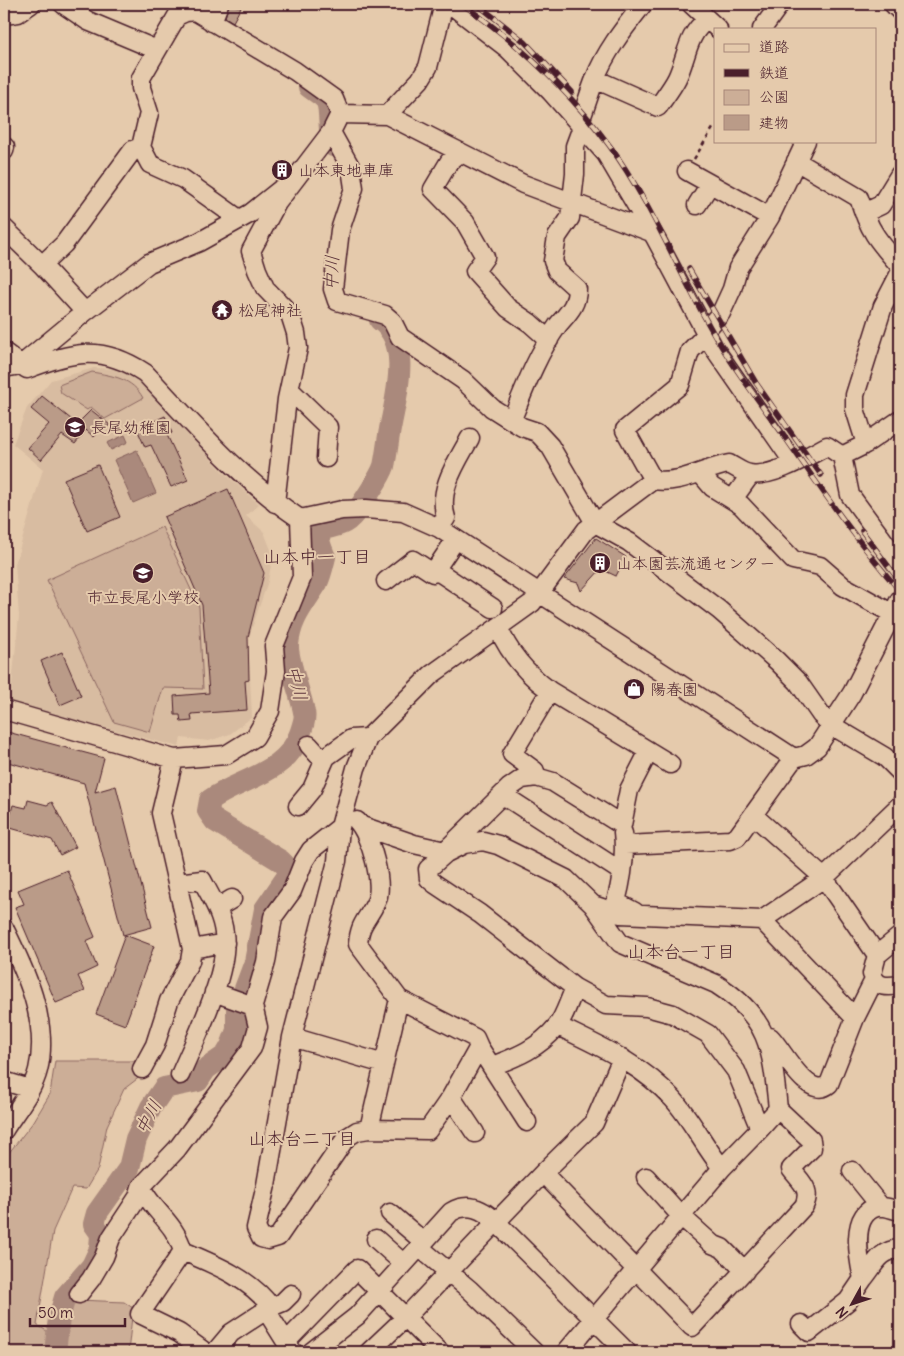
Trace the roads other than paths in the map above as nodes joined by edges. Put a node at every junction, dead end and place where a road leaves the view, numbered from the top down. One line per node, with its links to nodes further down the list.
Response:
1 (30, 4): 11 (street)
2 (63, 4): 15 (street)
3 (219, 4): 12 (street)
4 (444, 4): 18 (street)
5 (450, 4): 19 (street)
6 (643, 4): 16 (street)
7 (691, 4): 13 (street)
8 (780, 4): 14 (street)
9 (893, 4): 10 (street)
10 (900, 11)
11 (4, 15)
12 (212, 22): 15 (street); 17 (street)
13 (713, 24): 16 (street)
14 (763, 28)
15 (158, 50): 22 (street)
16 (594, 79): 19 (street)
17 (340, 114): 18 (street); 20 (street)
18 (386, 115): 23 (street)
19 (581, 125): 29 (street); 34 (street)
20 (331, 132): 26 (street); 45 (street)
21 (806, 142): 24 (street)
22 (141, 147): 33 (street); 36 (street)
23 (460, 153): 29 (street); 41 (street)
24 (796, 161): 31 (street); 32 (street)
25 (686, 171): 28 (street)
26 (298, 174): 33 (street); 44 (street)
27 (900, 174): 31 (street)
28 (710, 184): 30 (street); 32 (street)
29 (571, 202): 34 (street); 41 (street)
30 (697, 206)
31 (864, 213): 37 (street)
32 (770, 217): 40 (street)
33 (239, 219): 39 (street)
34 (651, 232): 40 (street)
35 (6, 235): 36 (street)
36 (42, 265): 39 (street)
37 (900, 266)
38 (900, 272): 48 (street)
39 (85, 312): 43 (street)
40 (705, 331): 51 (street); 54 (street)
41 (549, 340): 45 (street)
42 (4, 352): 43 (street)
43 (12, 367): 56 (street)
44 (289, 389): 50 (street); 56 (street)
45 (512, 419): 58 (street)
46 (900, 420): 48 (street)
47 (470, 438): 59 (street)
48 (866, 444): 49 (street)
49 (842, 456): 51 (street); 61 (street)
50 (326, 458)
51 (794, 463): 53 (street)
52 (700, 473): 53 (street); 54 (street); 55 (street)
53 (751, 474): 55 (street)
54 (653, 480): 58 (street)
55 (734, 500): 65 (street)
56 (275, 503): 57 (street)
57 (300, 519): 59 (street); 76 (street)
58 (595, 523): 64 (street); 70 (street)
59 (439, 528): 60 (street)
60 (456, 539): 62 (street); 64 (street)
61 (900, 563)
62 (436, 570): 63 (street); 66 (street)
63 (386, 581)
64 (540, 592): 67 (street); 75 (street)
65 (898, 606): 70 (street)
66 (493, 608)
67 (498, 627): 68 (street); 71 (street)
68 (550, 691): 73 (street); 79 (street)
69 (4, 710): 76 (street)
70 (831, 725): 75 (street); 78 (street)
71 (368, 738): 74 (street); 83 (street)
72 (309, 745): 74 (street)
73 (649, 751): 77 (street); 85 (street)
74 (326, 757): 82 (street)
75 (794, 758): 84 (street)
76 (174, 759): 92 (street)
77 (670, 764)
78 (900, 772)
79 (536, 777): 80 (street); 85 (street)
80 (503, 794): 89 (street); 90 (street)
81 (900, 805): 91 (street)
82 (298, 806)
83 (345, 810): 86 (street); 87 (street)
84 (753, 815): 88 (street); 91 (street)
85 (622, 825): 88 (street)
86 (362, 826): 89 (street); 109 (street)
87 (340, 827): 110 (street); 114 (street)
88 (625, 845): 90 (street)
89 (446, 852): 94 (street); 107 (street)
90 (622, 872): 96 (street)
91 (824, 878): 97 (street); 103 (street)
92 (177, 883): 95 (street); 102 (street)
93 (232, 899): 95 (street)
94 (593, 905): 96 (street); 113 (street)
95 (217, 908): 100 (street)
96 (640, 915): 97 (street)
97 (762, 920): 111 (street)
98 (4, 928): 104 (street)
99 (900, 936): 103 (street)
100 (225, 943): 102 (street); 108 (street)
101 (4, 948): 104 (street)
102 (192, 949): 119 (street)
103 (877, 955): 105 (street)
104 (22, 964): 122 (street)
105 (874, 980): 106 (street); 111 (street)
106 (900, 985)
107 (575, 988): 112 (street); 128 (street)
108 (214, 992): 110 (street); 120 (street)
109 (399, 999): 115 (street); 117 (street)
110 (254, 1006): 134 (street)
111 (854, 1018): 113 (street)
112 (558, 1026): 116 (street); 118 (street)
113 (764, 1032): 124 (street)
114 (292, 1037): 117 (street); 126 (street)
115 (479, 1047): 118 (street); 123 (street)
116 (622, 1058): 130 (street); 132 (street)
117 (384, 1064): 126 (street)
118 (492, 1066): 125 (street)
119 (142, 1069)
120 (180, 1076)
121 (4, 1081): 122 (street)
122 (30, 1089): 127 (street)
123 (452, 1097): 126 (street); 129 (street)
124 (778, 1109): 128 (street); 146 (street)
125 (527, 1122)
126 (369, 1129)
127 (4, 1130)
128 (760, 1130): 130 (street)
129 (475, 1133)
130 (722, 1168): 138 (street)
131 (852, 1171): 135 (street)
132 (543, 1173): 139 (street); 145 (street)
133 (646, 1177): 138 (street)
134 (141, 1186): 143 (street); 150 (street)
135 (881, 1207): 136 (street); 148 (street)
136 (900, 1211)
137 (390, 1213): 141 (street)
138 (681, 1216): 145 (street); 146 (street)
139 (496, 1222): 141 (street); 147 (street); 154 (street)
140 (376, 1239): 144 (street)
141 (421, 1244): 144 (street); 147 (street)
142 (900, 1249): 148 (street)
143 (183, 1251): 152 (street); 157 (street)
144 (404, 1264): 149 (street)
145 (637, 1269): 146 (street); 154 (street)
146 (745, 1271)
147 (447, 1272): 153 (street); 162 (street)
148 (863, 1279): 155 (street)
149 (380, 1292): 153 (street); 156 (street); 159 (street)
150 (78, 1294)
151 (291, 1294): 152 (street)
152 (269, 1309): 156 (street); 158 (street)
153 (405, 1318): 160 (street); 161 (street)
154 (594, 1319): 163 (street); 164 (street)
155 (801, 1324)
156 (290, 1347)
157 (205, 1352)
158 (215, 1352)
159 (311, 1352)
160 (369, 1352)
161 (440, 1352)
162 (534, 1352)
163 (566, 1352)
164 (627, 1352)

